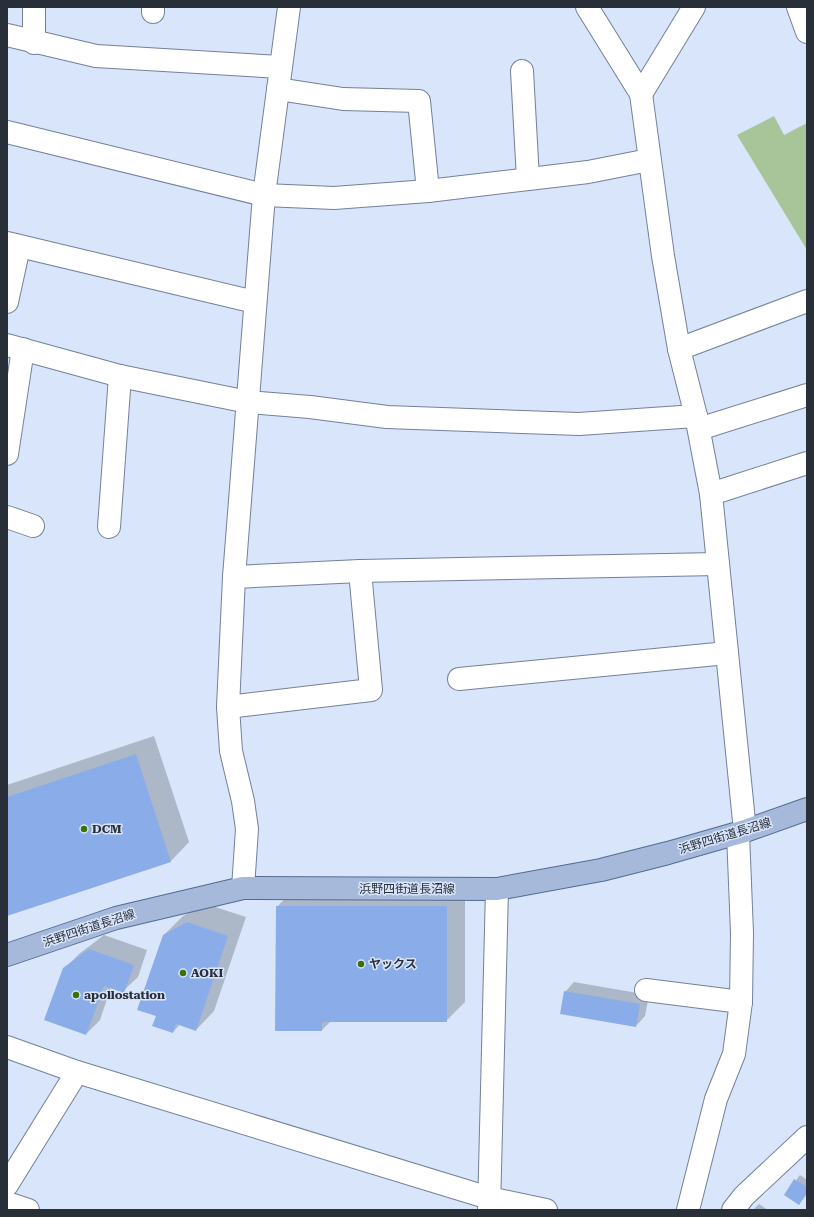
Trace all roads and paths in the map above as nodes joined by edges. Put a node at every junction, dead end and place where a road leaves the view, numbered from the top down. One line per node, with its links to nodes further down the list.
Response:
1 (34, 7): 8 (street)
2 (289, 7): 9 (street)
3 (587, 7): 12 (street)
4 (694, 7): 12 (street)
5 (798, 7): 6 (street)
6 (807, 32)
7 (7, 35): 8 (street)
8 (34, 43): 9 (street)
9 (280, 67): 11 (street)
10 (522, 71): 15 (street)
11 (278, 89): 16 (street); 17 (street)
12 (641, 94): 14 (street)
13 (7, 132): 17 (street)
14 (649, 160): 15 (street); 23 (street)
15 (528, 179): 16 (street)
16 (428, 191): 17 (street)
17 (264, 195): 21 (street)
18 (13, 245): 20 (street); 21 (street)
19 (807, 300): 23 (street)
20 (7, 302)
21 (255, 302): 26 (street)
22 (15, 347): 24 (street); 28 (street)
23 (679, 350): 27 (street)
24 (120, 376): 26 (street); 33 (street)
25 (807, 395): 27 (street)
26 (248, 402): 27 (street); 36 (street)
27 (698, 423): 30 (street)
28 (7, 454)
29 (807, 463): 30 (street)
30 (711, 494): 34 (street)
31 (7, 517): 32 (street)
32 (33, 526)
33 (109, 527)
34 (718, 564): 35 (street); 37 (street)
35 (360, 571): 36 (street); 39 (street)
36 (234, 577): 39 (street)
37 (727, 653): 38 (street); 41 (street)
38 (459, 679)
39 (228, 707): 42 (street)
40 (807, 809): 41 (main road, 浜野四街道長沼線)
41 (742, 832): 43 (main road, 浜野四街道長沼線); 46 (street)
42 (243, 888): 43 (main road, 浜野四街道長沼線); 44 (main road, 浜野四街道長沼線)
43 (497, 889): 52 (street)
44 (7, 955)
45 (646, 990): 46 (street)
46 (741, 1002): 55 (street)
47 (7, 1047): 48 (street)
48 (77, 1072): 50 (street); 52 (street)
49 (807, 1137): 56 (street)
50 (7, 1185)
51 (7, 1203): 53 (street)
52 (489, 1204): 54 (street)
53 (28, 1210)
54 (546, 1210)
55 (688, 1210)
56 (733, 1210)

